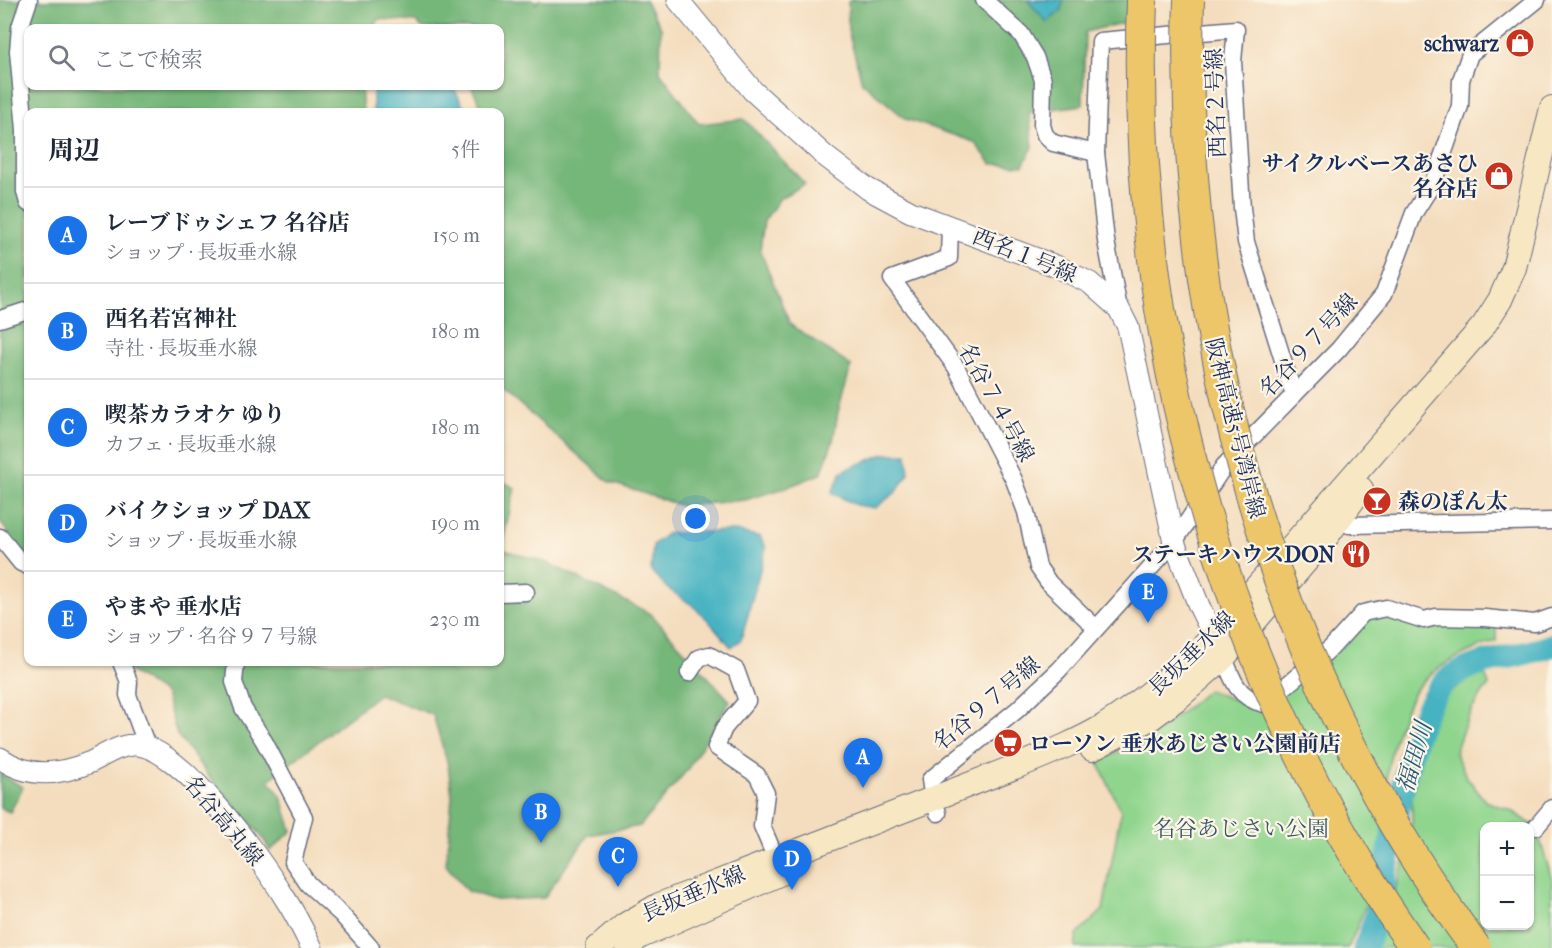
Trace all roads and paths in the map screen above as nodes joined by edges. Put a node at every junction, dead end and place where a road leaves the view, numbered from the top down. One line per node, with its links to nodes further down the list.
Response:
1 (29, 0): 8 (street)
2 (678, 0): 11 (street, 西名１号線)
3 (984, 0): 9 (street)
4 (1142, 0): 39 (highway, bridge)
5 (1189, 0): 40 (highway, 阪神高速5号湾岸線, bridge)
6 (1537, 0): 15 (street, 名谷９７号線)
7 (1552, 108): 16 (main road, 長坂垂水線)
8 (24, 119)
9 (1096, 153): 12 (street, 西名２号線); 15 (street, 西名２号線)
10 (1552, 173): 16 (main road, 長坂垂水線)
11 (950, 225): 12 (street, 西名１号線); 24 (street, 名谷７４号線)
12 (1119, 309): 19 (street, 西名１号線)
13 (24, 311): 14 (street)
14 (0, 319)
15 (1294, 395): 19 (street, 名谷９７号線)
16 (1333, 512): 17 (street); 25 (main road, 長坂垂水線)
17 (1552, 521)
18 (0, 537): 20 (street)
19 (1174, 542): 24 (street, 名谷９７号線); 25 (street, 西名１号線)
20 (24, 564)
21 (526, 592): 22 (street)
22 (504, 593)
23 (1552, 617): 25 (street)
24 (1096, 628): 31 (street, 名谷９７号線)
25 (1219, 646): 31 (main road, 長坂垂水線)
26 (123, 666): 29 (street)
27 (236, 666): 36 (street)
28 (689, 673): 34 (street)
29 (147, 746): 30 (street); 35 (street, 名谷高丸線)
30 (0, 758)
31 (936, 806): 34 (main road, 長坂垂水線); 38 (main road, 長坂垂水線)
32 (1552, 808): 33 (street)
33 (1536, 827)
34 (776, 859): 37 (main road, 長坂垂水線)
35 (312, 948)
36 (371, 948)
37 (598, 948)
38 (627, 948)
39 (1414, 948)
40 (1476, 948)

